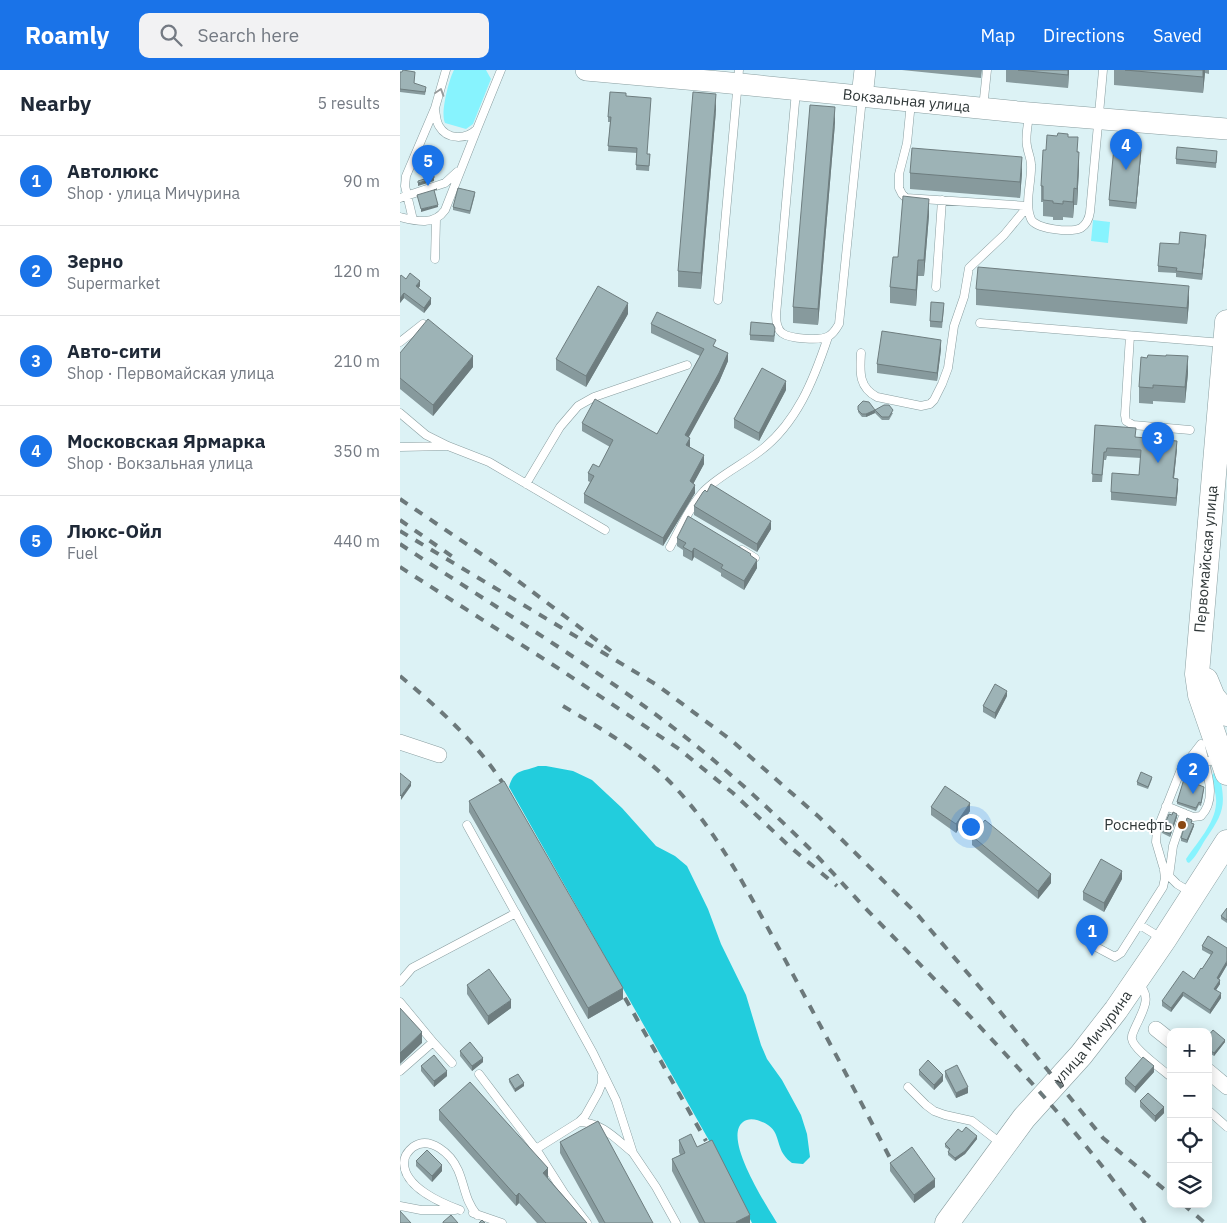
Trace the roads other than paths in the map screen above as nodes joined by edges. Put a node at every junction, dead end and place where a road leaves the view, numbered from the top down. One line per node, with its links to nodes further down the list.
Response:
1 (446, 70): 12 (lane, one-way to 1)
2 (500, 70): 16 (lane)
3 (586, 70): 7 (main road, Вокзальная улица)
4 (865, 70): 10 (main road)
5 (987, 70): 13 (lane)
6 (1103, 70): 15 (lane)
7 (628, 72): 8 (main road, Вокзальная улица)
8 (729, 78): 9 (main road, Вокзальная улица); 31 (lane)
9 (796, 90): 10 (main road, Вокзальная улица); 36 (lane)
10 (862, 97): 11 (main road, Вокзальная улица); 36 (lane)
11 (911, 102): 13 (main road, Вокзальная улица); 18 (lane)
12 (435, 108): 16 (lane); 23 (lane)
13 (983, 109): 14 (main road, Вокзальная улица)
14 (1029, 113): 15 (main road, Вокзальная улица); 21 (lane)
15 (1098, 119): 17 (main road, Вокзальная улица); 25 (lane)
16 (477, 129): 22 (lane)
17 (1227, 129)
18 (904, 156): 19 (lane); 24 (lane)
19 (914, 156)
20 (1022, 165): 21 (lane)
21 (1031, 165): 25 (lane)
22 (460, 169): 23 (lane); 27 (lane)
23 (403, 196): 28 (lane)
24 (942, 200): 25 (lane); 30 (lane)
25 (1028, 206): 38 (lane)
26 (400, 217): 28 (lane)
27 (436, 219): 28 (lane); 29 (lane)
28 (414, 220)
29 (434, 260)
30 (936, 287)
31 (718, 300)
32 (980, 323): 35 (lane)
33 (423, 324): 37 (lane)
34 (1226, 333): 35 (lane); 51 (main road, Первомайская улица)
35 (1130, 336): 41 (lane)
36 (828, 337): 45 (lane)
37 (400, 342)
38 (861, 352)
39 (687, 365): 44 (lane)
40 (400, 413): 42 (lane)
41 (1190, 430)
42 (448, 446): 43 (lane); 44 (lane)
43 (400, 447)
44 (526, 484): 47 (lane)
45 (687, 517): 46 (lane); 48 (lane)
46 (696, 522)
47 (604, 530)
48 (670, 547)
49 (738, 548): 50 (lane)
50 (755, 558)
51 (1199, 647): 52 (main road, Первомайская улица); 52 (main road, Первомайская улица)
52 (1212, 731): 55 (main road, Первомайская улица); 56 (lane)
53 (400, 742): 54 (street)
54 (439, 755)
55 (1220, 764): 56 (lane); 58 (lane)
56 (1182, 767): 57 (lane)
57 (1166, 806): 58 (lane); 62 (lane)
58 (1184, 813): 63 (lane)
59 (467, 824): 66 (lane)
60 (1227, 831): 61 (main road)
61 (1222, 849): 65 (main road, улица Мичурина)
62 (1163, 866): 63 (lane); 64 (lane)
63 (1169, 876): 65 (lane)
64 (1163, 887): 65 (lane); 67 (lane)
65 (1186, 889): 68 (main road, улица Мичурина)
66 (516, 913): 71 (lane); 77 (lane)
67 (1140, 925): 68 (lane); 69 (lane)
68 (1164, 940): 70 (main road, улица Мичурина)
69 (1098, 948)
70 (1136, 981): 81 (lane); 87 (main road, улица Мичурина)
71 (400, 982)
72 (400, 1002): 75 (lane)
73 (1156, 1029): 74 (street)
74 (1167, 1037)
75 (433, 1042): 76 (lane); 78 (lane)
76 (452, 1063)
77 (602, 1070): 85 (lane); 89 (lane)
78 (400, 1071)
79 (1211, 1073): 82 (street)
80 (480, 1074): 88 (lane)
81 (1167, 1074)
82 (1227, 1086)
83 (908, 1087): 87 (lane)
84 (1212, 1114): 86 (lane)
85 (579, 1122): 88 (lane); 89 (lane)
86 (1227, 1127)
87 (1004, 1146): 96 (main road, улица Мичурина)
88 (536, 1149): 94 (lane)
89 (633, 1153): 95 (lane)
90 (400, 1206): 91 (lane)
91 (460, 1210): 92 (lane); 92 (lane)
92 (477, 1215): 93 (lane)
93 (502, 1223)
94 (587, 1223)
95 (676, 1223)
96 (947, 1223)

